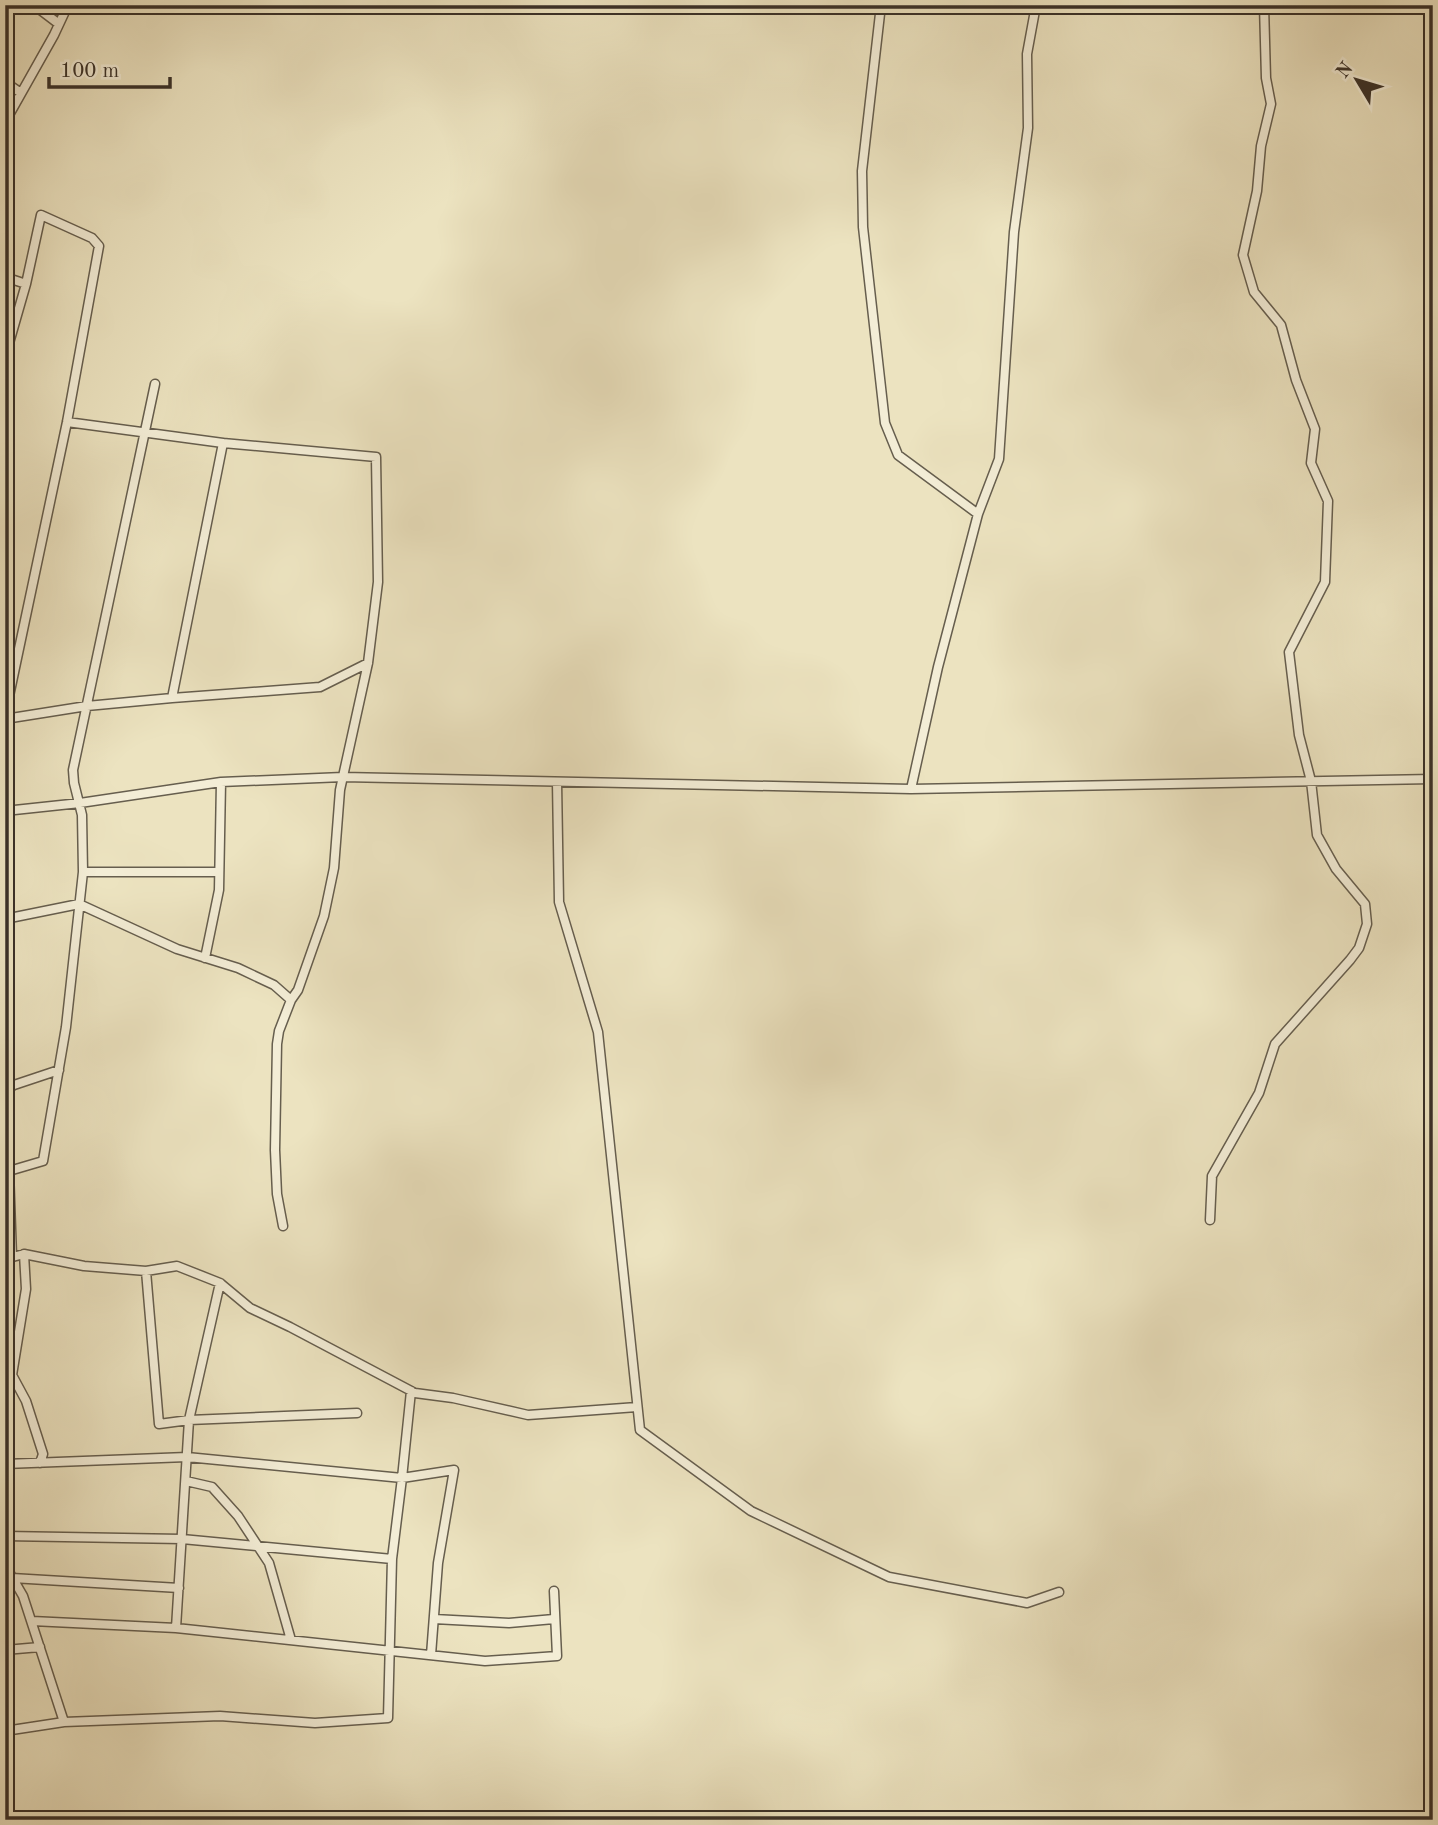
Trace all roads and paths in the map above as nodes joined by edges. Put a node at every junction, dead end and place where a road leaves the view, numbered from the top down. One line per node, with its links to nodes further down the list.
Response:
1 (34, 5): 6 (street)
2 (68, 5): 6 (street)
3 (881, 5): 17 (street)
4 (1036, 5): 17 (street)
5 (1264, 5): 24 (street)
6 (59, 24): 8 (street)
7 (5, 82): 8 (street)
8 (21, 93): 9 (street)
9 (5, 122)
10 (5, 277): 11 (street)
11 (26, 284): 12 (street); 14 (street)
12 (5, 357)
13 (155, 384): 15 (street)
14 (67, 422): 15 (street); 21 (street)
15 (143, 434): 16 (street); 20 (street)
16 (223, 443): 18 (street); 19 (street)
17 (978, 514): 27 (street)
18 (368, 663): 19 (street); 22 (street)
19 (172, 698): 20 (street)
20 (86, 706): 21 (street); 28 (street)
21 (5, 717)
22 (343, 777): 25 (street); 26 (street); 35 (street)
23 (1433, 779): 24 (street)
24 (1311, 781): 27 (street); 38 (street)
25 (221, 782): 28 (street); 31 (street)
26 (557, 782): 27 (street); 45 (street)
27 (911, 789)
28 (80, 803): 29 (street); 30 (street)
29 (5, 811)
30 (83, 872): 31 (street); 32 (street)
31 (219, 872): 34 (street)
32 (79, 904): 33 (street); 34 (street); 36 (street)
33 (5, 919)
34 (205, 958): 35 (street)
35 (291, 1000): 39 (street)
36 (59, 1070): 37 (street); 41 (street)
37 (5, 1091)
38 (1210, 1220)
39 (283, 1226)
40 (24, 1254): 41 (street); 42 (street); 49 (street)
41 (9, 1258)
42 (146, 1271): 43 (street); 47 (street)
43 (220, 1283): 44 (street); 47 (street)
44 (411, 1391): 45 (street); 51 (street)
45 (637, 1407): 61 (street)
46 (357, 1413): 47 (street)
47 (189, 1420): 48 (street)
48 (187, 1457): 49 (street); 51 (street); 52 (street)
49 (40, 1463): 50 (street)
50 (5, 1464)
51 (402, 1478): 56 (street); 62 (street)
52 (186, 1481): 54 (street); 55 (street)
53 (5, 1536): 54 (street)
54 (182, 1539): 55 (street); 59 (street)
55 (257, 1546): 56 (street); 66 (street)
56 (392, 1559): 69 (street)
57 (5, 1565): 58 (street)
58 (12, 1578): 59 (street); 64 (street)
59 (179, 1588): 65 (street)
60 (554, 1591): 63 (street)
61 (1059, 1592)
62 (434, 1619): 63 (street); 70 (street)
63 (554, 1619): 70 (street)
64 (32, 1621): 65 (street); 67 (street)
65 (176, 1628): 66 (street)
66 (291, 1640): 69 (street)
67 (40, 1647): 68 (street); 71 (street)
68 (5, 1650)
69 (389, 1652): 70 (street); 71 (street)
70 (431, 1655)
71 (64, 1722): 72 (street)
72 (5, 1731)

